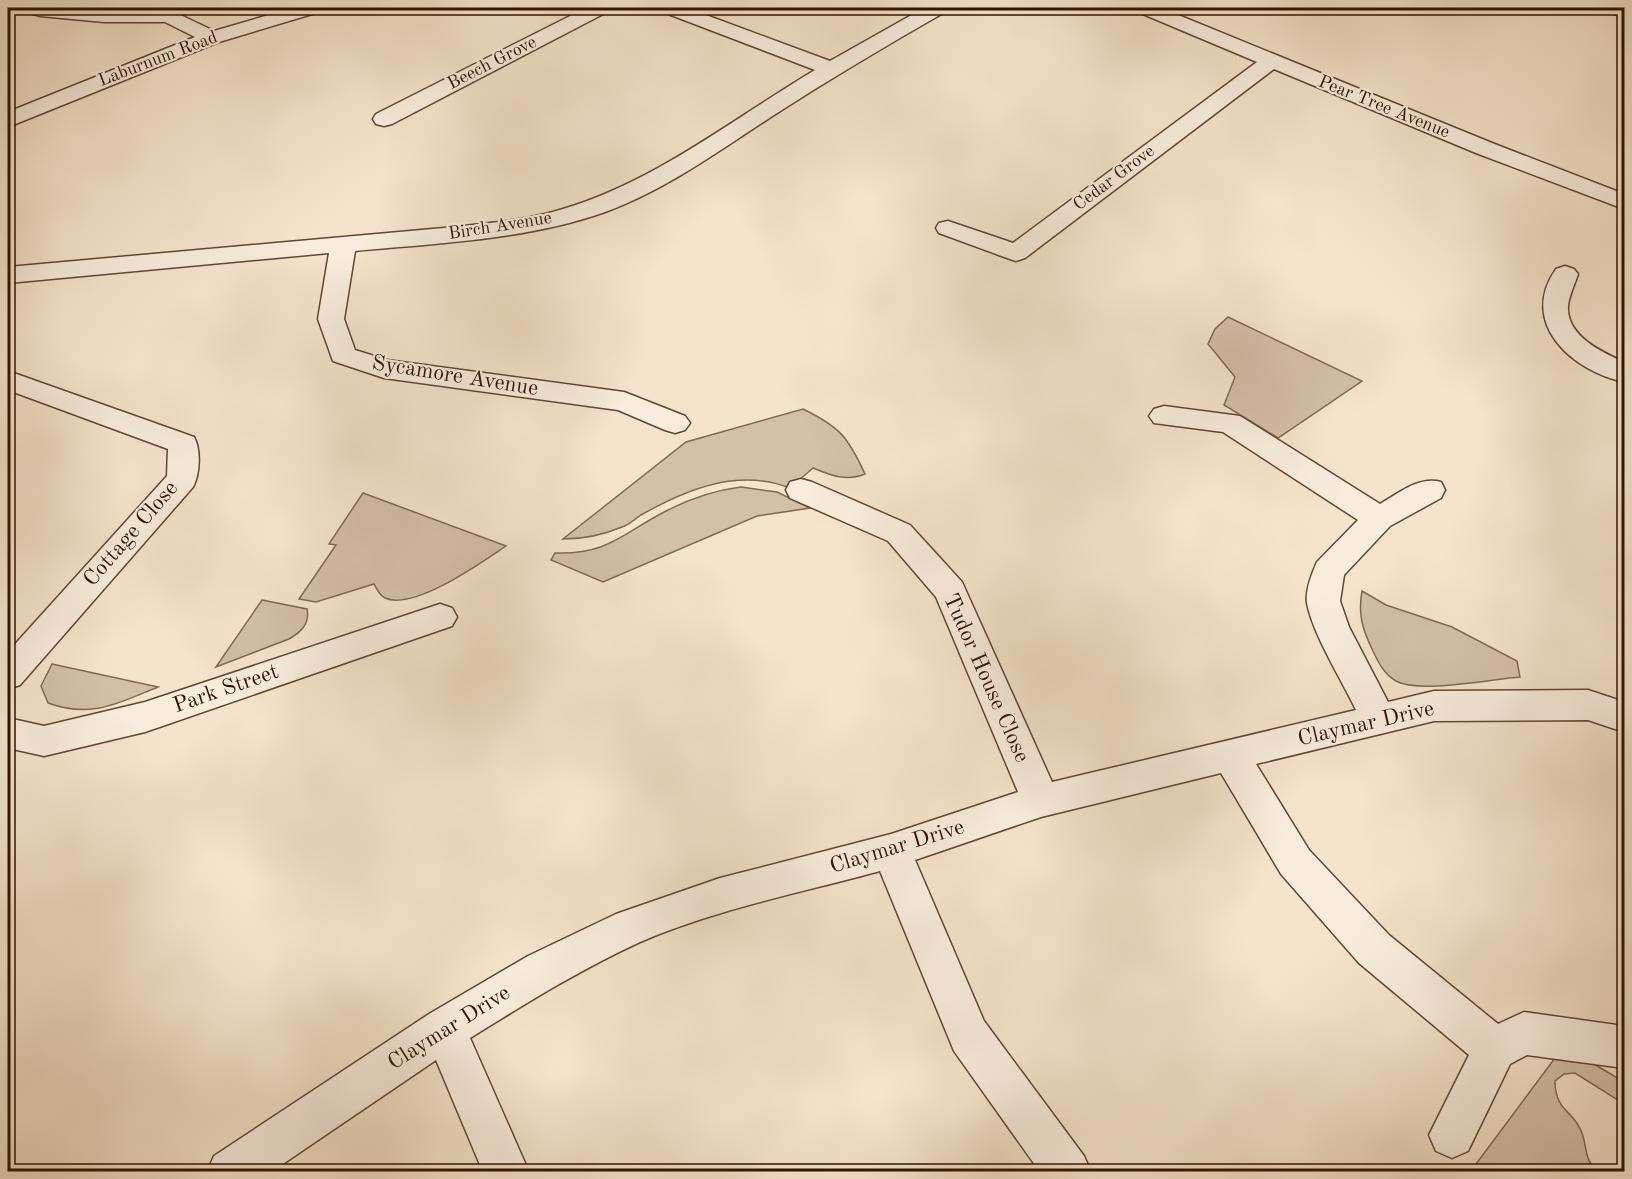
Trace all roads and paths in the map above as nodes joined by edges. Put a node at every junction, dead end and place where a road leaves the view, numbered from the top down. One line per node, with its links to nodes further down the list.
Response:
1 (312, 8): 9 (street, Laburnum Road)
2 (600, 8): 12 (street, Beech Grove)
3 (670, 8): 11 (street)
4 (938, 8): 11 (street, Birch Avenue)
5 (1145, 8): 10 (street, Pear Tree Avenue)
6 (1614, 8): 8 (street)
7 (40, 10): 9 (street)
8 (1624, 11)
9 (212, 38): 13 (street, Laburnum Road)
10 (1271, 61): 14 (street, Pear Tree Avenue); 15 (street, Cedar Grove)
11 (830, 69): 16 (street, Birch Avenue)
12 (384, 119)
13 (8, 120)
14 (1624, 202)
15 (948, 228)
16 (343, 246): 18 (street, Birch Avenue); 22 (street, Sycamore Avenue)
17 (1565, 273): 19 (street)
18 (8, 275)
19 (1624, 373)
20 (8, 380): 27 (street, Cottage Close)
21 (1164, 416): 25 (street)
22 (675, 423)
23 (801, 490): 32 (street, Tudor House Close)
24 (1430, 490): 25 (street)
25 (1379, 518): 29 (street)
26 (440, 618): 30 (street, Park Street)
27 (8, 675)
28 (1624, 717): 29 (street, Claymar Drive)
29 (1379, 719): 31 (street, Claymar Drive)
30 (8, 734)
31 (1230, 755): 32 (street, Claymar Drive); 36 (street)
32 (1041, 801): 33 (street, Claymar Drive)
33 (891, 851): 34 (street, Claymar Drive); 40 (street)
34 (444, 1029): 38 (street, Claymar Drive); 39 (street)
35 (1624, 1047): 36 (street)
36 (1495, 1049): 37 (street)
37 (1452, 1136)
38 (230, 1172)
39 (506, 1172)
40 (1068, 1172)

